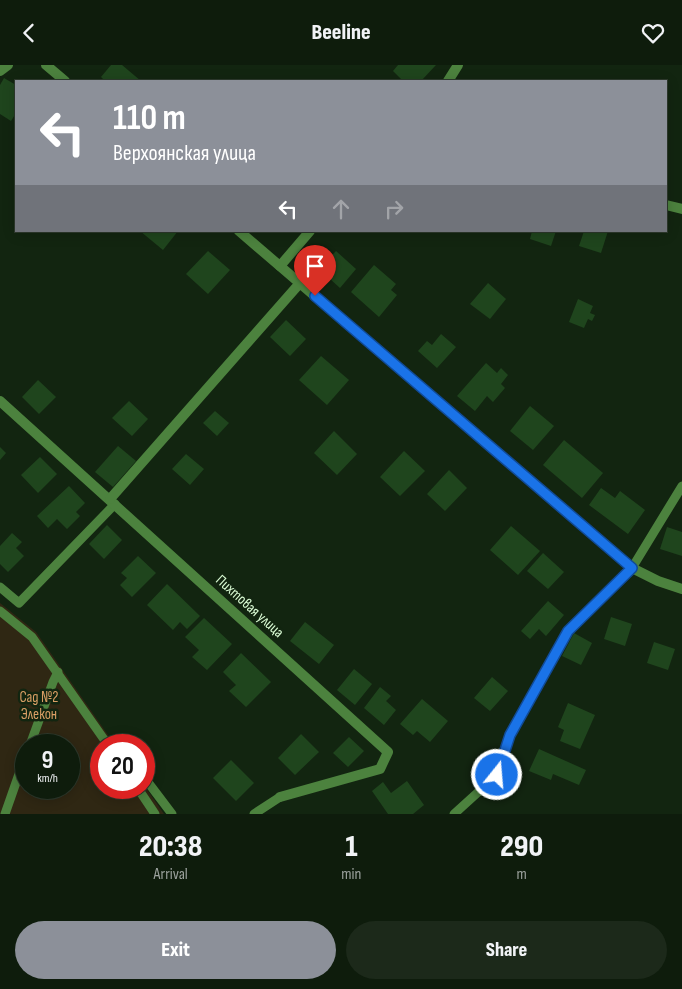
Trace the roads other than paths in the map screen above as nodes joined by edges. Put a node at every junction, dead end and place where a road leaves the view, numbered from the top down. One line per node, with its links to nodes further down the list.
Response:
1 (8, 65): 4 (street)
2 (46, 65): 5 (street)
3 (458, 65): 6 (street)
4 (0, 71)
5 (64, 80)
6 (449, 80)
7 (667, 205): 8 (street)
8 (682, 209)
9 (240, 232): 11 (street)
10 (309, 232): 11 (street)
11 (280, 266): 12 (street)
12 (300, 283): 15 (street); 16 (street)
13 (0, 401): 15 (street, Пихтовая улица)
14 (682, 486): 16 (lane)
15 (113, 501): 17 (lane); 25 (street, Пихтовая улица)
16 (632, 568): 18 (street); 31 (lane)
17 (0, 587)
18 (682, 589)
19 (0, 611): 20 (lane)
20 (58, 672): 21 (lane); 22 (lane)
21 (34, 734)
22 (100, 734)
23 (15, 786): 27 (lane)
24 (155, 792): 29 (lane)
25 (280, 797): 30 (lane)
26 (145, 799): 28 (lane)
27 (5, 814)
28 (155, 814)
29 (172, 814)
30 (254, 814)
31 (454, 814)

